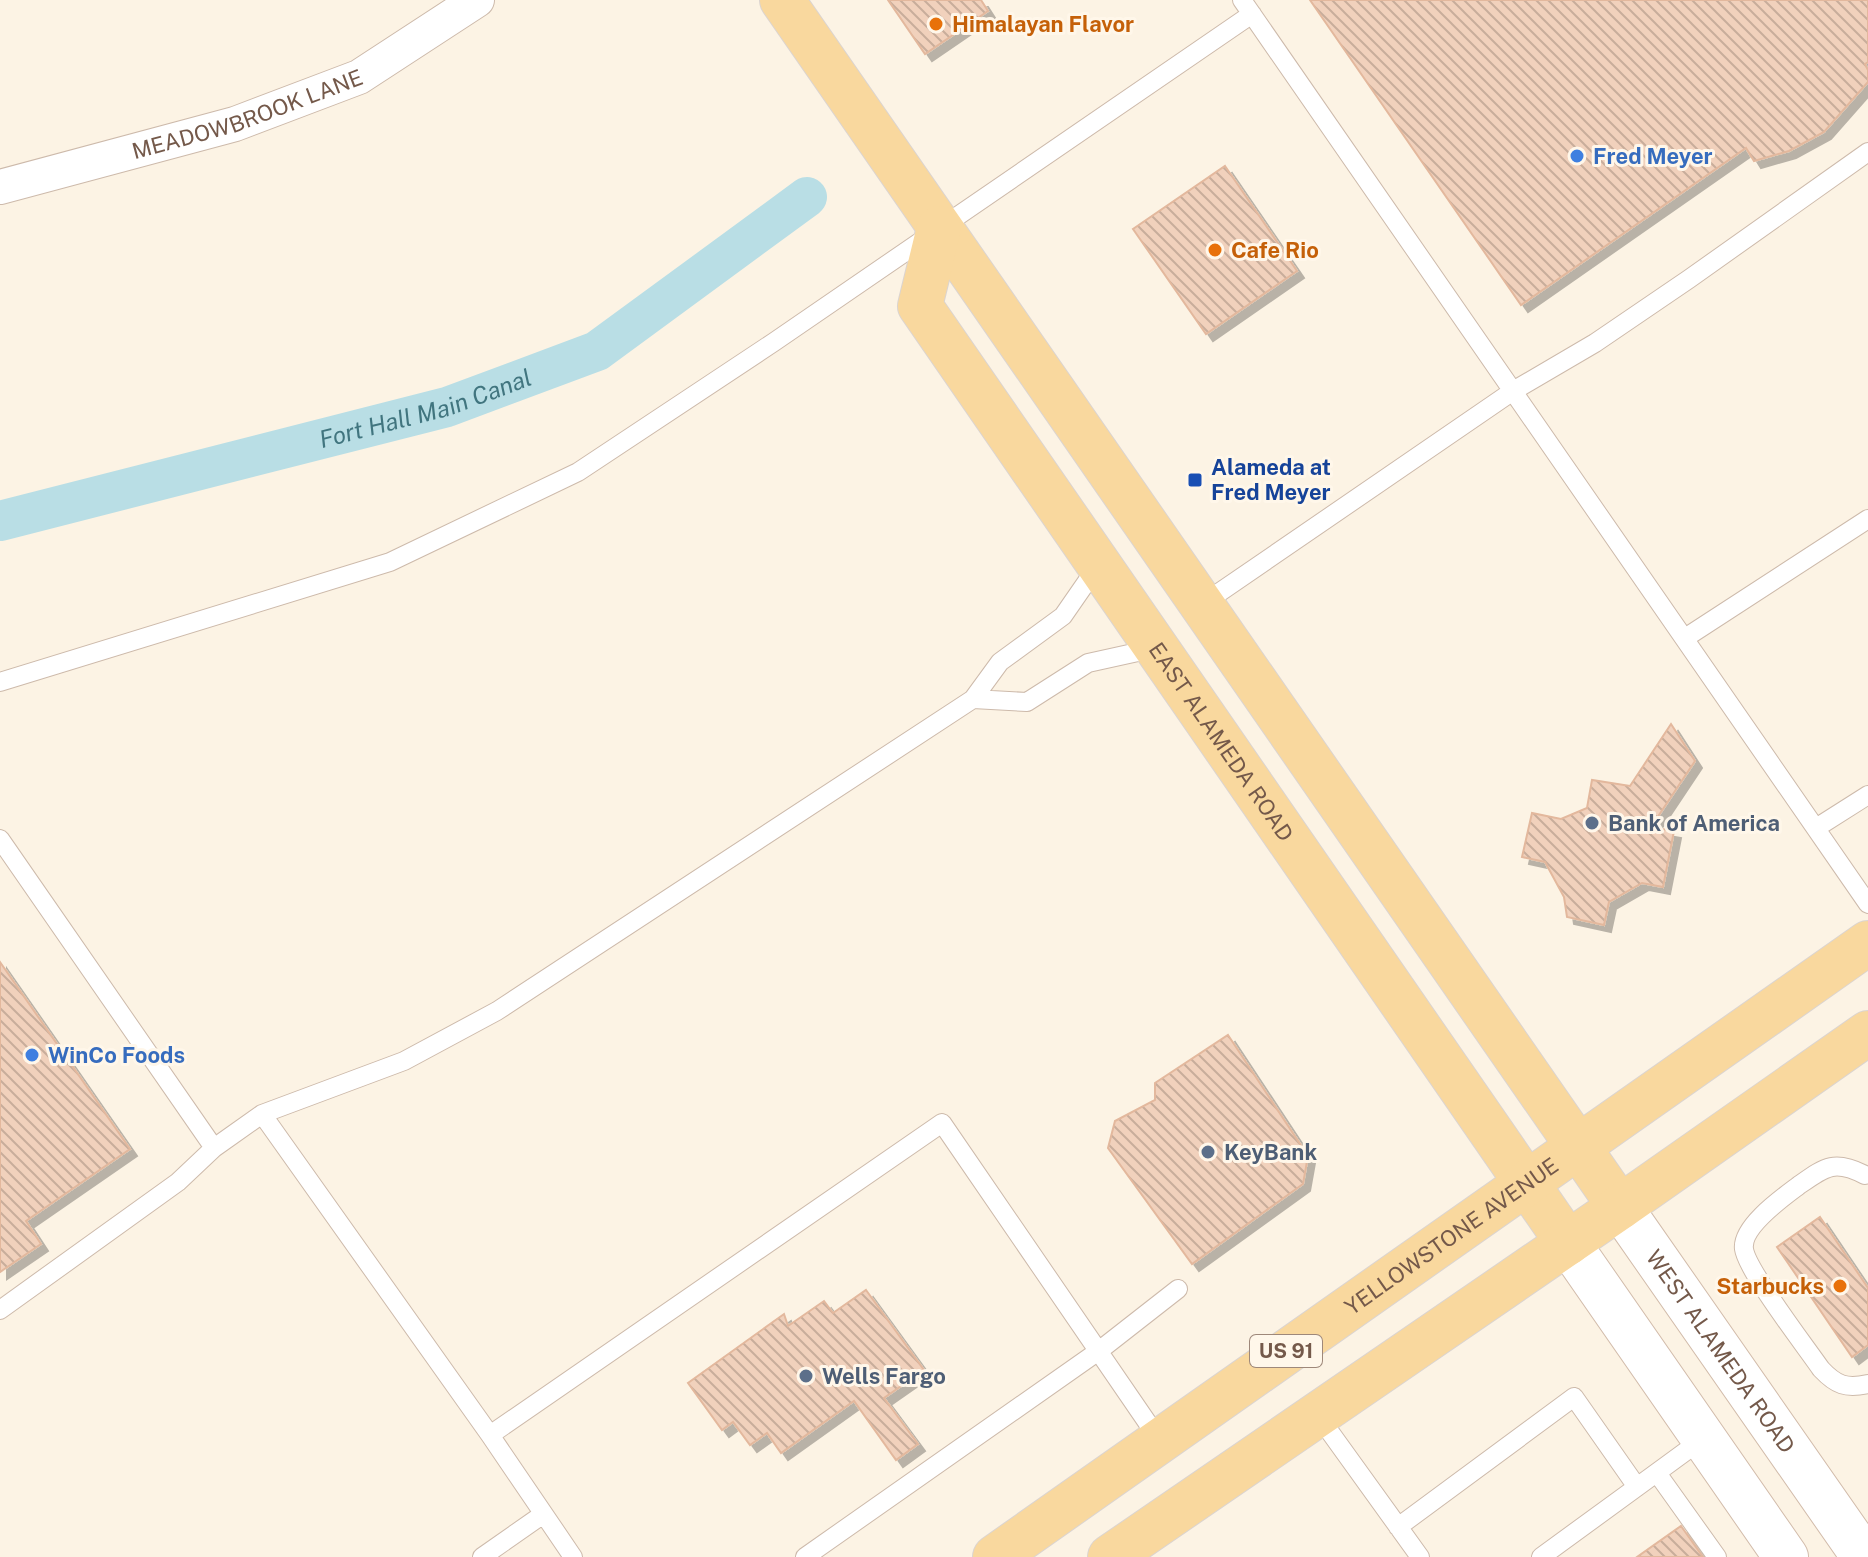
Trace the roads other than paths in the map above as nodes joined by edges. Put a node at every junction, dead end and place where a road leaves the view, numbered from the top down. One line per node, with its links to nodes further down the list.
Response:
1 (477, 0): 5 (street, MEADOWBROOK LANE)
2 (782, 0): 6 (main road)
3 (1247, 7): 6 (lane); 7 (lane)
4 (1868, 152): 7 (lane)
5 (0, 187)
6 (939, 228): 9 (main road, EAST ALAMEDA ROAD); 10 (main road); 13 (lane)
7 (1513, 391): 10 (lane); 11 (lane)
8 (1868, 519): 11 (lane)
9 (1099, 564): 12 (main road, EAST ALAMEDA ROAD); 14 (lane)
10 (1201, 605): 22 (main road)
11 (1685, 638): 16 (lane)
12 (1157, 648): 14 (lane); 25 (main road, EAST ALAMEDA ROAD)
13 (0, 682)
14 (973, 699): 21 (lane)
15 (1868, 795): 16 (lane)
16 (1816, 828): 18 (lane)
17 (0, 839): 23 (lane)
18 (1868, 904)
19 (1868, 943): 22 (main road, YELLOWSTONE AVENUE)
20 (1868, 1033): 26 (main road)
21 (262, 1114): 23 (lane); 33 (lane)
22 (1578, 1145): 25 (main road, YELLOWSTONE AVENUE / US 91); 26 (main road, WEST ALAMEDA ROAD)
23 (214, 1148): 29 (lane)
24 (1867, 1176): 31 (lane)
25 (1526, 1182): 27 (main road, EAST ALAMEDA ROAD); 35 (main road, YELLOWSTONE AVENUE / US 91)
26 (1620, 1207): 27 (main road); 49 (main road, WEST ALAMEDA ROAD)
27 (1568, 1243): 32 (main road); 34 (main road)
28 (1178, 1289): 30 (lane)
29 (0, 1310)
30 (1100, 1350): 33 (lane); 35 (lane); 42 (lane)
31 (1868, 1384)
32 (1317, 1414): 39 (lane); 44 (main road)
33 (490, 1435): 38 (lane)
34 (1704, 1438): 36 (lane); 48 (main road)
35 (1160, 1441): 43 (main road, YELLOWSTONE AVENUE / US 91)
36 (1657, 1473): 37 (lane); 47 (lane)
37 (1637, 1487): 39 (lane); 46 (lane)
38 (542, 1515): 40 (lane); 41 (lane)
39 (1398, 1527): 45 (lane)
40 (482, 1557)
41 (573, 1557)
42 (805, 1557)
43 (995, 1557)
44 (1110, 1557)
45 (1420, 1557)
46 (1541, 1557)
47 (1717, 1557)
48 (1786, 1557)
49 (1864, 1557)

